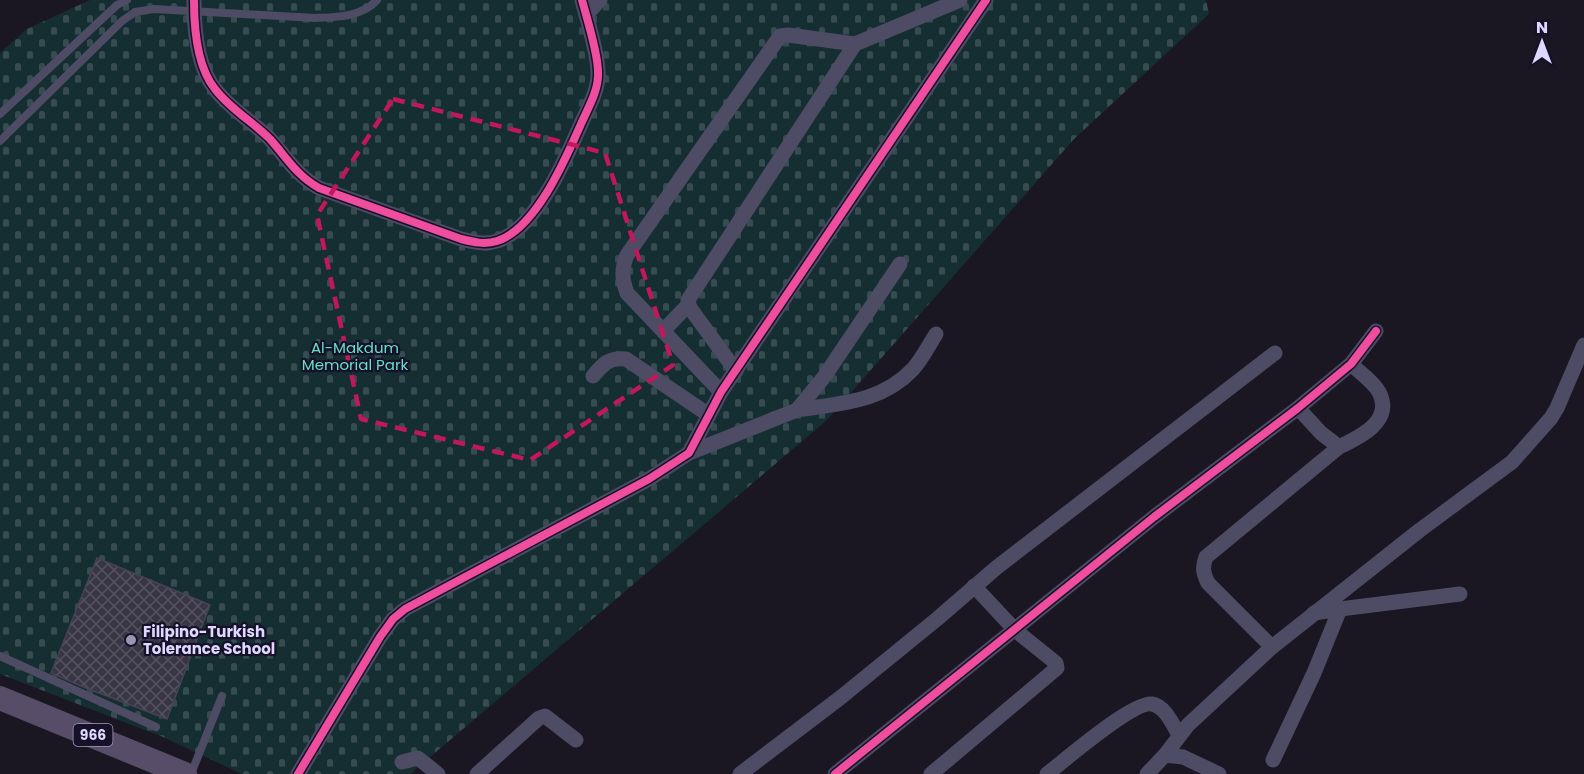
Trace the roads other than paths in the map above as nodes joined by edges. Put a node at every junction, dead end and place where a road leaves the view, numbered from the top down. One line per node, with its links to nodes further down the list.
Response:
1 (127, 0): 9 (lane)
2 (377, 0): 6 (lane)
3 (600, 0): 7 (street)
4 (960, 0): 8 (street)
5 (987, 0): 19 (street)
6 (194, 5): 7 (street); 10 (lane)
7 (584, 8)
8 (855, 44): 12 (street); 13 (street)
9 (0, 114)
10 (0, 141)
11 (900, 264): 23 (street)
12 (688, 305): 13 (street); 19 (street)
13 (663, 331): 21 (street)
14 (1376, 331): 18 (street)
15 (936, 334): 23 (street)
16 (1584, 345): 30 (street)
17 (1275, 353): 27 (street)
18 (1351, 364): 22 (street); 25 (street)
19 (736, 371): 21 (street)
20 (593, 376): 24 (street)
21 (722, 392): 24 (street)
22 (1298, 408): 25 (street); 31 (street)
23 (797, 410): 26 (street)
24 (709, 415): 26 (street)
25 (1339, 447): 32 (street)
26 (689, 453): 44 (street)
27 (974, 586): 31 (street); 47 (street)
28 (1460, 594): 29 (street)
29 (1340, 609): 30 (street); 40 (street)
30 (1314, 613): 32 (street)
31 (1015, 630): 48 (street); 49 (street)
32 (1272, 646): 37 (street)
33 (0, 656): 36 (lane)
34 (222, 696): 43 (lane)
35 (0, 698): 42 (main road, 966)
36 (156, 728)
37 (1179, 735): 39 (street); 50 (street)
38 (576, 740): 46 (street)
39 (1165, 755): 51 (street); 52 (street)
40 (1273, 760)
41 (402, 762): 45 (street)
42 (185, 774)
43 (191, 774)
44 (298, 774)
45 (438, 774)
46 (477, 774)
47 (740, 774)
48 (835, 774)
49 (931, 774)
50 (1047, 774)
51 (1147, 774)
52 (1219, 774)

